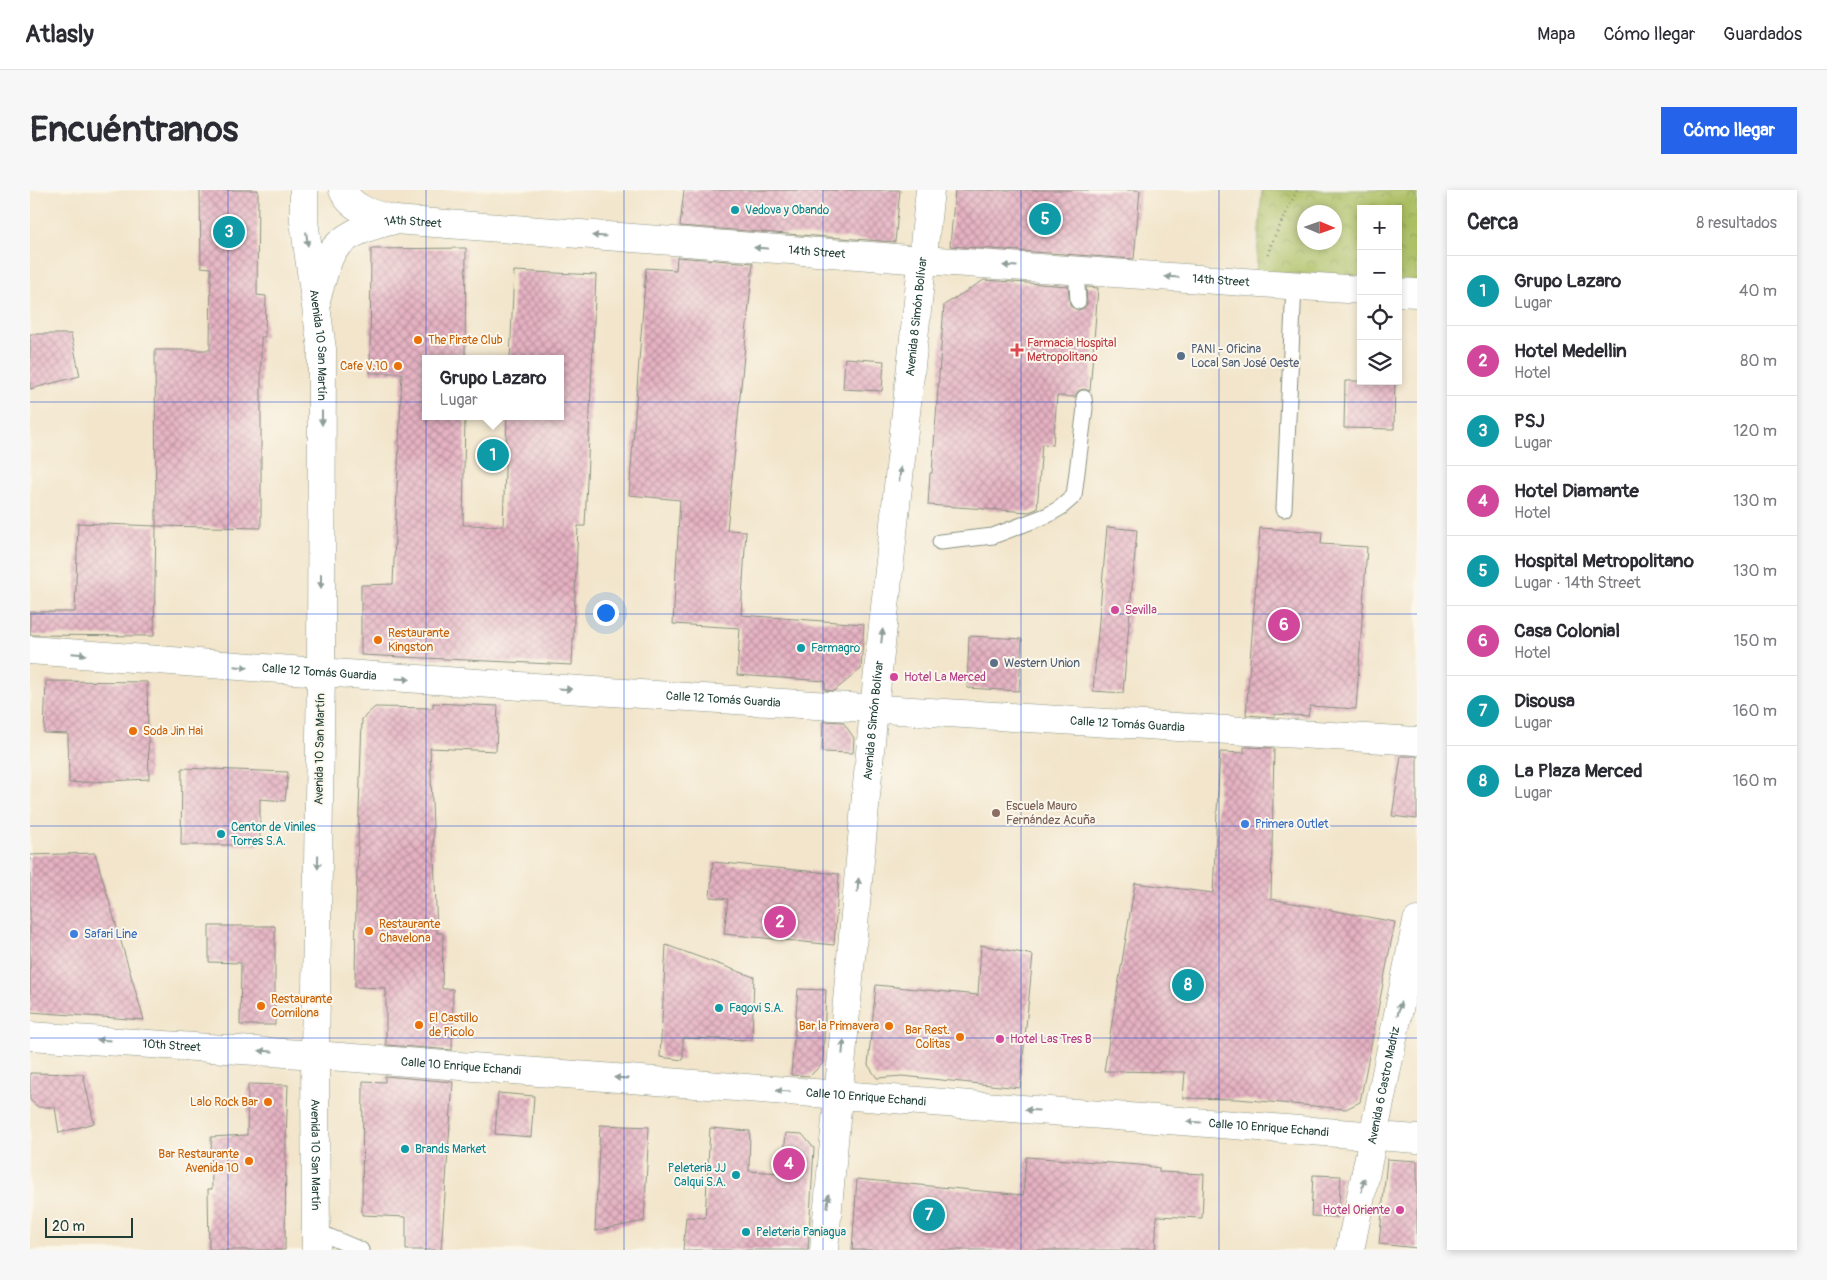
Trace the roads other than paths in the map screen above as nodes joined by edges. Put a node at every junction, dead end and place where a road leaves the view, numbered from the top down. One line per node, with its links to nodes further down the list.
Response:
1 (304, 190): 11 (street, Avenida 10 San Martín, one-way to 11)
2 (343, 190): 4 (street)
3 (930, 190): 5 (street, Avenida 8 Simón Bolívar)
4 (395, 220): 5 (street, 14th Street, one-way to 4); 11 (street, 14th Street)
5 (923, 260): 6 (street, 14th Street, one-way to 5); 18 (street, Avenida 8 Simón Bolívar, one-way to 5)
6 (1076, 270): 7 (street, 14th Street, one-way to 6); 12 (lane)
7 (1294, 285): 8 (street, 14th Street); 14 (lane)
8 (1357, 290)
9 (1402, 292): 10 (street)
10 (1417, 293)
11 (316, 300): 17 (street, Avenida 10 San Martín, one-way to 17)
12 (1078, 301)
13 (1084, 398): 15 (lane)
14 (1284, 509)
15 (940, 542)
16 (30, 650): 17 (street, Calle 12 Tomás Guardia, one-way to 17)
17 (321, 673): 18 (street, Calle 12 Tomás Guardia, one-way to 18); 22 (street, Avenida 10 San Martín, one-way to 22)
18 (874, 710): 19 (street, Calle 12 Tomás Guardia); 23 (street, Avenida 8 Simón Bolívar, one-way to 18)
19 (1417, 741)
20 (1417, 921): 24 (street, Avenida 6 Castro Madriz, one-way to 20)
21 (30, 1036): 22 (street, 10th Street, one-way to 21)
22 (315, 1055): 23 (street, Calle 10 Enrique Echandi, one-way to 22); 26 (street, Avenida 10 San Martín)
23 (839, 1095): 24 (street, Calle 10 Enrique Echandi, one-way to 23); 28 (street, Avenida 8 Simón Bolívar, one-way to 23)
24 (1373, 1136): 25 (street, Calle 10 Enrique Echandi); 29 (street, Avenida 6 Castro Madriz, one-way to 24)
25 (1417, 1139)
26 (316, 1241): 27 (lane)
27 (360, 1250)
28 (824, 1250)
29 (1350, 1250)

